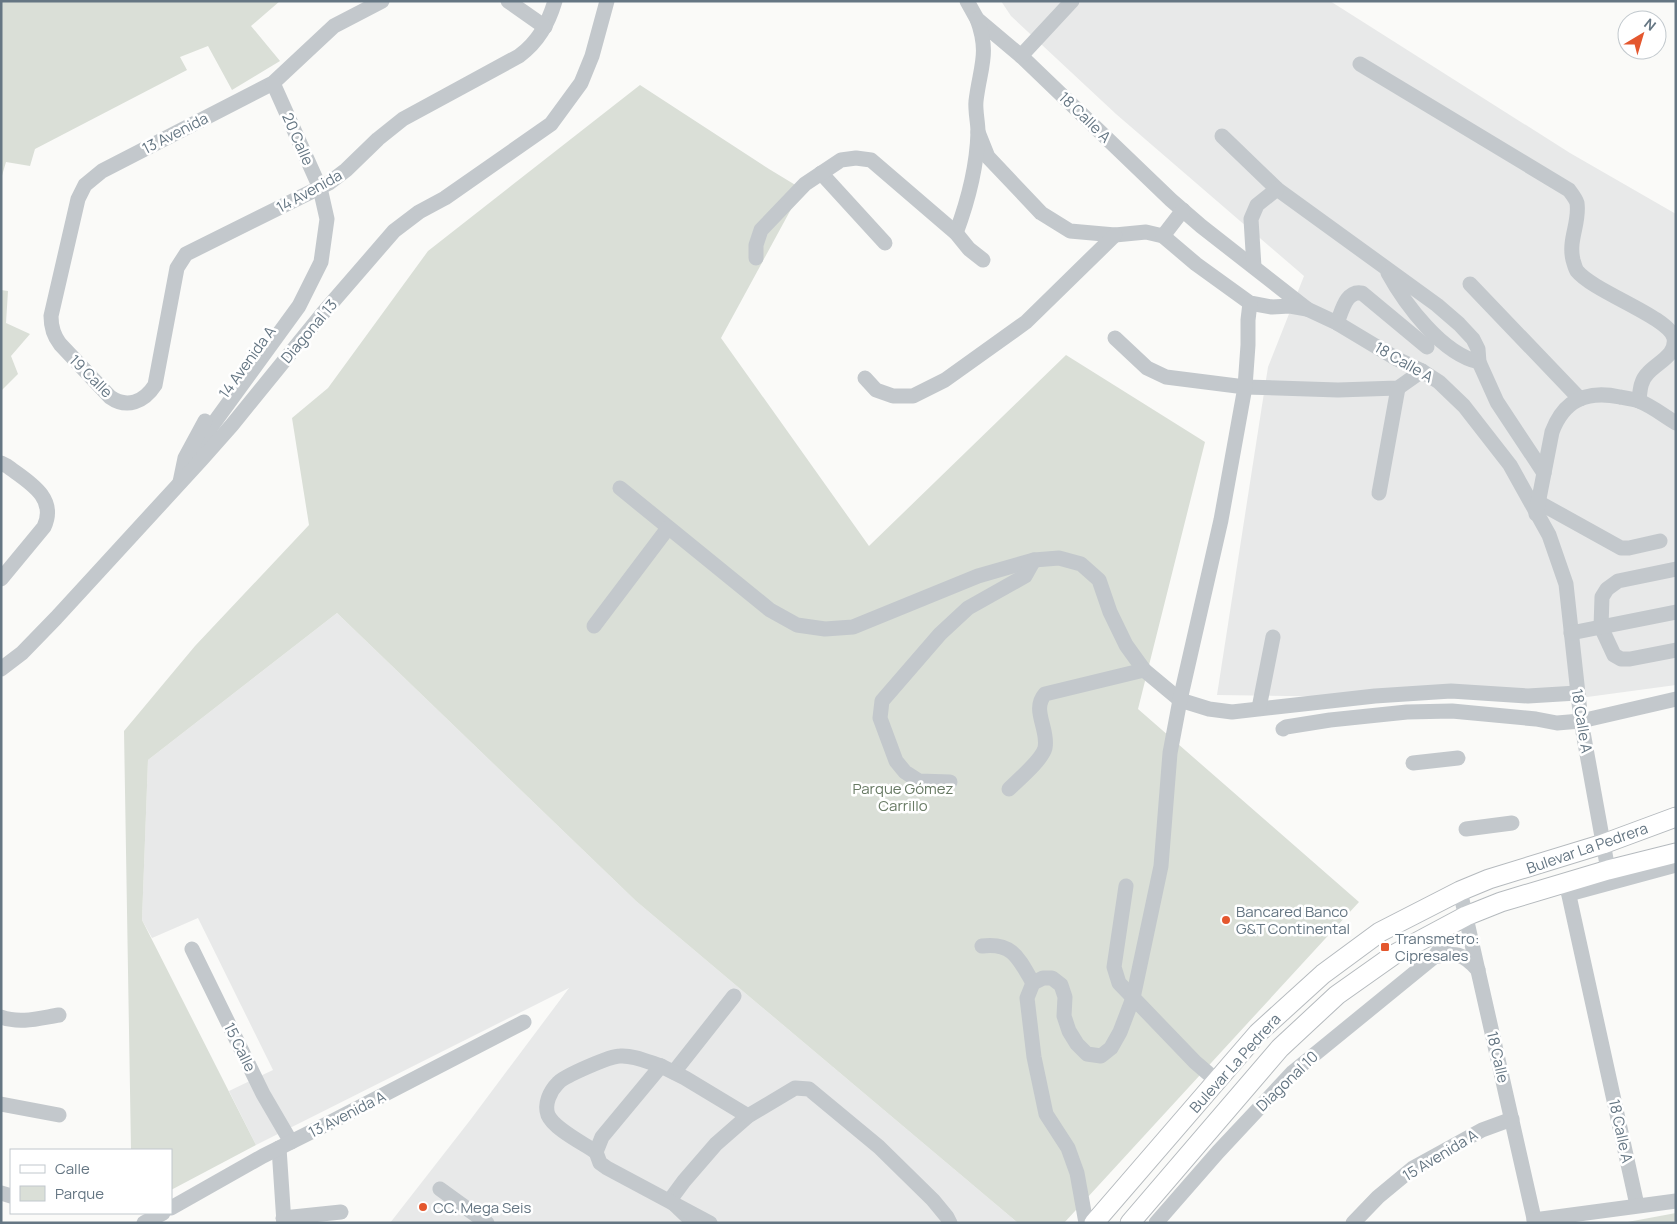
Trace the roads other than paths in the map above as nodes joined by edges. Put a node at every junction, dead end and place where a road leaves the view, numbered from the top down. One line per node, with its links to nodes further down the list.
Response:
1 (382, 1): 11 (street, 13 Avenida)
2 (508, 1): 8 (street)
3 (555, 1): 8 (street, 14 Avenida)
4 (607, 1): 45 (street, Diagonal 13)
5 (967, 1): 7 (street, 18 Calle A)
6 (1072, 1): 9 (street)
7 (977, 18): 9 (street, 18 Calle A); 12 (street)
8 (545, 27): 15 (street, 14 Avenida)
9 (1022, 56): 17 (street, 18 Calle A)
10 (1360, 64): 42 (street)
11 (273, 83): 15 (street, 20 Calle); 32 (street, 13 Avenida)
12 (978, 132): 19 (street); 20 (street)
13 (1222, 136): 16 (street)
14 (822, 173): 19 (street); 22 (street); 24 (street)
15 (320, 188): 18 (street, 20 Calle); 40 (street, 14 Avenida)
16 (1277, 189): 26 (street); 27 (street)
17 (1183, 210): 21 (street); 26 (street, 18 Calle A)
18 (327, 225): 23 (street, 14 Avenida A)
19 (956, 232): 25 (street)
20 (1115, 236): 21 (street); 37 (street)
21 (1163, 236): 29 (street)
22 (885, 243)
23 (323, 247): 45 (street, 14 Avenida A); 47 (street, 14 Avenida A)
24 (756, 258)
25 (983, 260)
26 (1254, 267): 30 (street, 18 Calle A)
27 (1386, 269): 35 (street); 35 (street)
28 (1470, 284): 41 (street)
29 (1250, 303): 30 (street); 38 (street)
30 (1307, 309): 31 (street, 18 Calle A)
31 (1337, 323): 34 (street); 36 (street, 18 Calle A)
32 (51, 324): 40 (street, 19 Calle)
33 (1115, 338): 38 (street)
34 (1427, 347)
35 (1478, 362): 46 (street)
36 (1422, 370): 39 (street); 50 (street, 18 Calle A)
37 (865, 378)
38 (1245, 387): 39 (street); 66 (street)
39 (1398, 388): 49 (street)
40 (146, 397)
41 (1580, 399): 42 (street); 46 (street)
42 (1639, 401): 43 (street)
43 (1676, 423)
44 (1, 464): 55 (street)
45 (191, 471): 47 (street, Diagonal 13)
46 (1544, 473): 50 (street)
47 (180, 482): 62 (street, Diagonal 13)
48 (620, 488): 51 (street)
49 (1378, 493)
50 (1537, 508): 52 (street); 59 (street, 18 Calle A)
51 (668, 528): 53 (street); 57 (street)
52 (1660, 541)
53 (1034, 560): 63 (street); 72 (street)
54 (1676, 569): 58 (street)
55 (1, 578)
56 (1676, 612): 58 (street)
57 (594, 626)
58 (1601, 627): 59 (street); 61 (street)
59 (1571, 633): 64 (street, 18 Calle A)
60 (1273, 637): 67 (street)
61 (1676, 650)
62 (1, 669)
63 (1144, 670): 66 (street); 73 (street)
64 (1577, 693): 67 (street); 68 (street, 18 Calle A)
65 (1676, 699): 68 (street)
66 (1180, 700): 67 (street); 92 (street)
67 (1259, 708)
68 (1581, 720): 69 (street); 77 (street, 18 Calle A)
69 (1283, 729)
70 (1458, 758): 71 (street)
71 (1413, 763)
72 (950, 782)
73 (1009, 790)
74 (1676, 817): 77 (main road, Bulevar La Pedrera)
75 (1512, 823): 76 (street)
76 (1466, 829)
77 (1603, 844): 80 (street, 18 Calle A); 83 (main road, Bulevar La Pedrera)
78 (1676, 853): 80 (main road, Bulevar La Pedrera)
79 (1676, 866): 82 (street)
80 (1608, 870): 82 (main road, Bulevar La Pedrera)
81 (1126, 886): 92 (street)
82 (1567, 888): 84 (main road, Bulevar La Pedrera); 107 (street, 18 Calle A)
83 (1460, 891): 84 (street, 18 Calle); 97 (main road, Bulevar La Pedrera)
84 (1466, 916): 85 (main road, Bulevar La Pedrera); 89 (street, 18 Calle)
85 (1445, 928): 88 (street); 120 (main road, Bulevar La Pedrera)
86 (982, 946): 90 (street)
87 (192, 949): 102 (street, 15 Calle)
88 (1434, 957): 89 (street); 121 (street, Diagonal 10)
89 (1478, 970): 101 (street, 18 Calle)
90 (1033, 983): 92 (street); 118 (street)
91 (734, 996): 96 (street)
92 (1133, 998): 97 (street)
93 (59, 1015): 94 (street)
94 (1, 1017)
95 (524, 1022): 102 (street, 13 Avenida A)
96 (667, 1069): 100 (street); 103 (street); 103 (street)
97 (1217, 1081): 119 (main road, Bulevar La Pedrera)
98 (1, 1104): 99 (street)
99 (59, 1115)
100 (748, 1116): 105 (street); 117 (street)
101 (1512, 1119): 112 (street, 18 Calle); 122 (street, 15 Avenida A)
102 (285, 1145): 108 (street, 13 Avenida A); 111 (street, 15 Calle)
103 (596, 1152): 105 (street)
104 (440, 1189): 114 (street)
105 (670, 1200): 115 (street); 116 (street)
106 (1676, 1201): 107 (street)
107 (1638, 1205): 112 (street)
108 (172, 1207)
109 (341, 1212): 111 (street)
110 (161, 1214): 113 (street)
111 (284, 1220)
112 (1534, 1221)
113 (144, 1223)
114 (487, 1223)
115 (694, 1223)
116 (710, 1223)
117 (950, 1223)
118 (1086, 1223)
119 (1094, 1223)
120 (1130, 1223)
121 (1156, 1223)
122 (1353, 1223)

